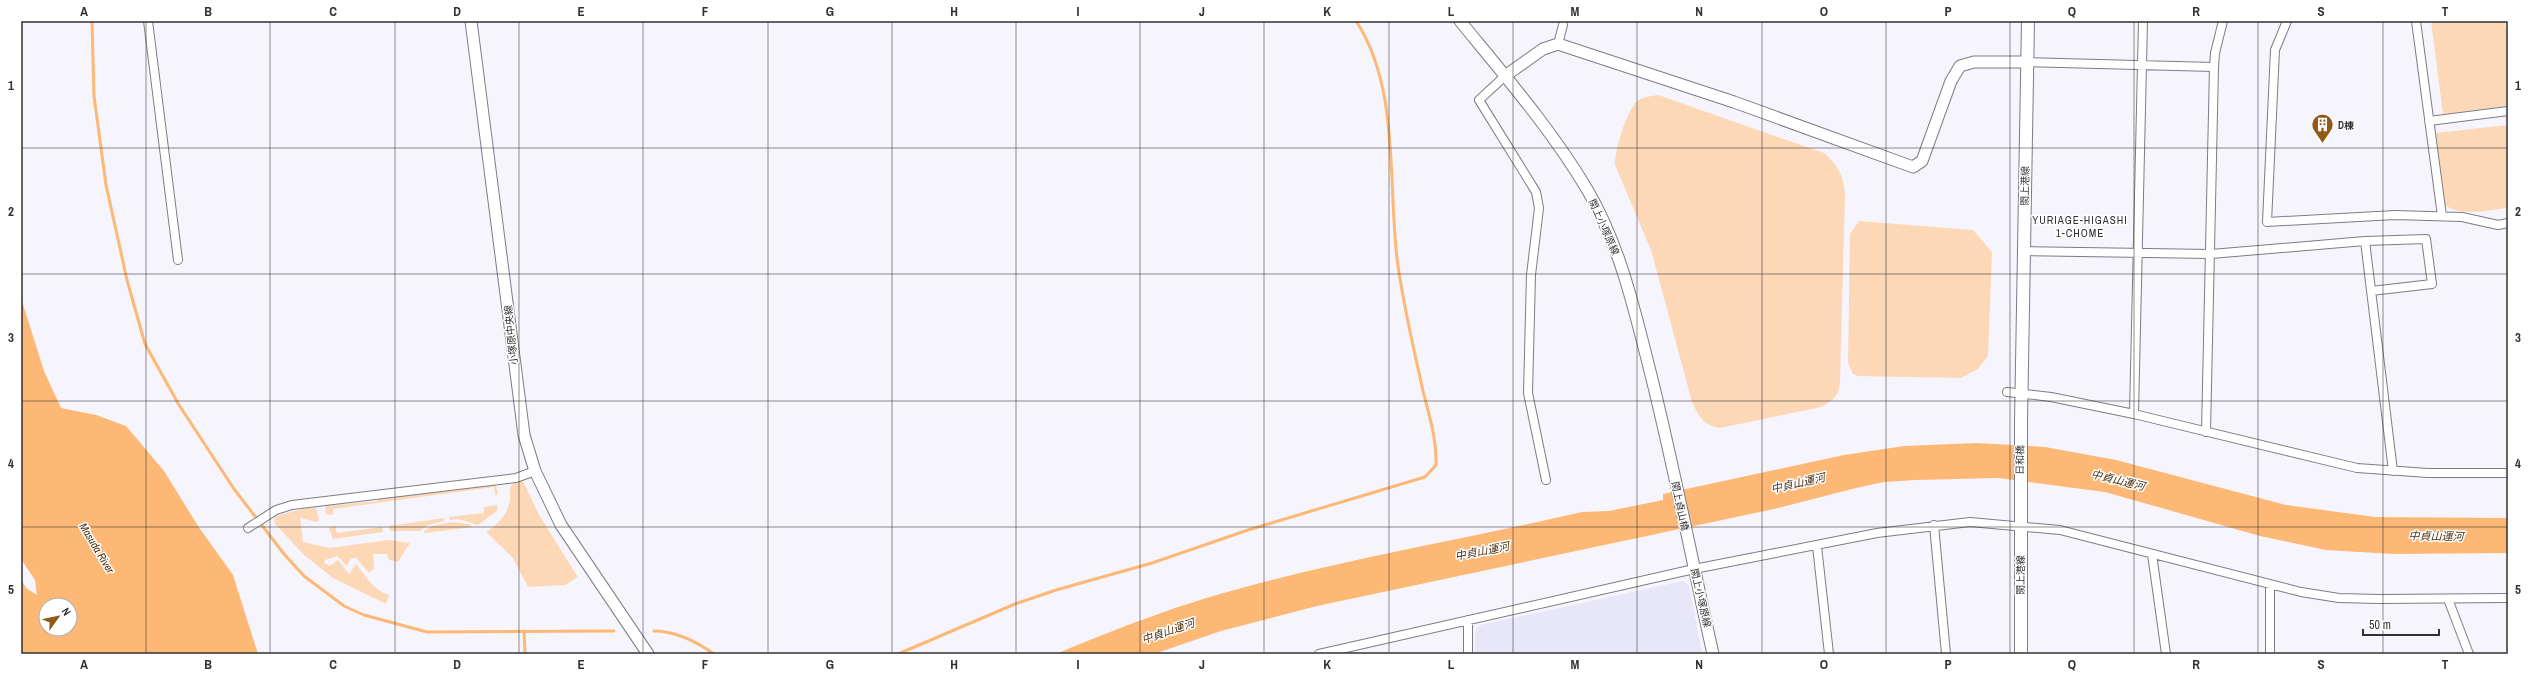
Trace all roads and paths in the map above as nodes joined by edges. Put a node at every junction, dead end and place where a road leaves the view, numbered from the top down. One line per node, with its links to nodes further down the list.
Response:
1 (148, 21): 23 (street)
2 (471, 21): 32 (street, 小塚原中央線)
3 (1460, 21): 14 (street, 閖上小塚原線)
4 (2028, 21): 11 (main road, 閖上港線)
5 (2143, 21): 12 (street)
6 (2223, 21): 13 (street)
7 (2287, 21): 17 (street)
8 (2416, 21): 16 (street)
9 (1563, 25): 10 (street)
10 (1558, 44): 11 (street); 14 (street)
11 (2027, 62): 12 (street); 20 (main road, 閖上港線)
12 (2141, 65): 13 (street); 21 (street)
13 (2214, 67): 22 (street)
14 (1506, 76): 30 (street, 閖上小塚原線); 34 (street)
15 (2508, 111): 16 (street)
16 (2429, 121): 17 (street)
17 (2442, 216): 18 (street)
18 (2508, 223)
19 (2365, 241): 22 (street); 24 (street); 24 (street)
20 (2024, 251): 21 (street); 26 (main road, 閖上港線)
21 (2137, 252): 22 (street); 27 (street)
22 (2211, 254): 29 (street)
23 (178, 260)
24 (2371, 291): 31 (street)
25 (2007, 392): 26 (street)
26 (2021, 394): 27 (street); 28 (main road, 閖上港線)
27 (2134, 414): 29 (street)
28 (2021, 422): 35 (main road, 日和橋)
29 (2206, 432): 31 (street)
30 (1672, 469): 39 (street, 閖上貞山橋)
31 (2393, 471): 33 (street)
32 (535, 472): 37 (street); 47 (street, 小塚原中央線)
33 (2508, 473)
34 (1546, 480)
35 (2020, 497): 38 (main road, 閖上港線)
36 (1934, 525): 38 (street); 40 (street); 52 (street)
37 (251, 526)
38 (2020, 526): 41 (street); 53 (main road, 閖上港線)
39 (1688, 543): 42 (street, 閖上小塚原線)
40 (1817, 546): 42 (street); 51 (street)
41 (2152, 554): 43 (street); 54 (street)
42 (1694, 569): 46 (street); 50 (street, 閖上小塚原線)
43 (2270, 584): 45 (street); 55 (street)
44 (2508, 598): 45 (street)
45 (2448, 599): 56 (street)
46 (1468, 620): 48 (street); 49 (street)
47 (648, 654)
48 (1319, 654)
49 (1468, 654)
50 (1713, 654)
51 (1829, 654)
52 (1946, 654)
53 (2021, 654)
54 (2166, 654)
55 (2270, 654)
56 (2469, 654)

